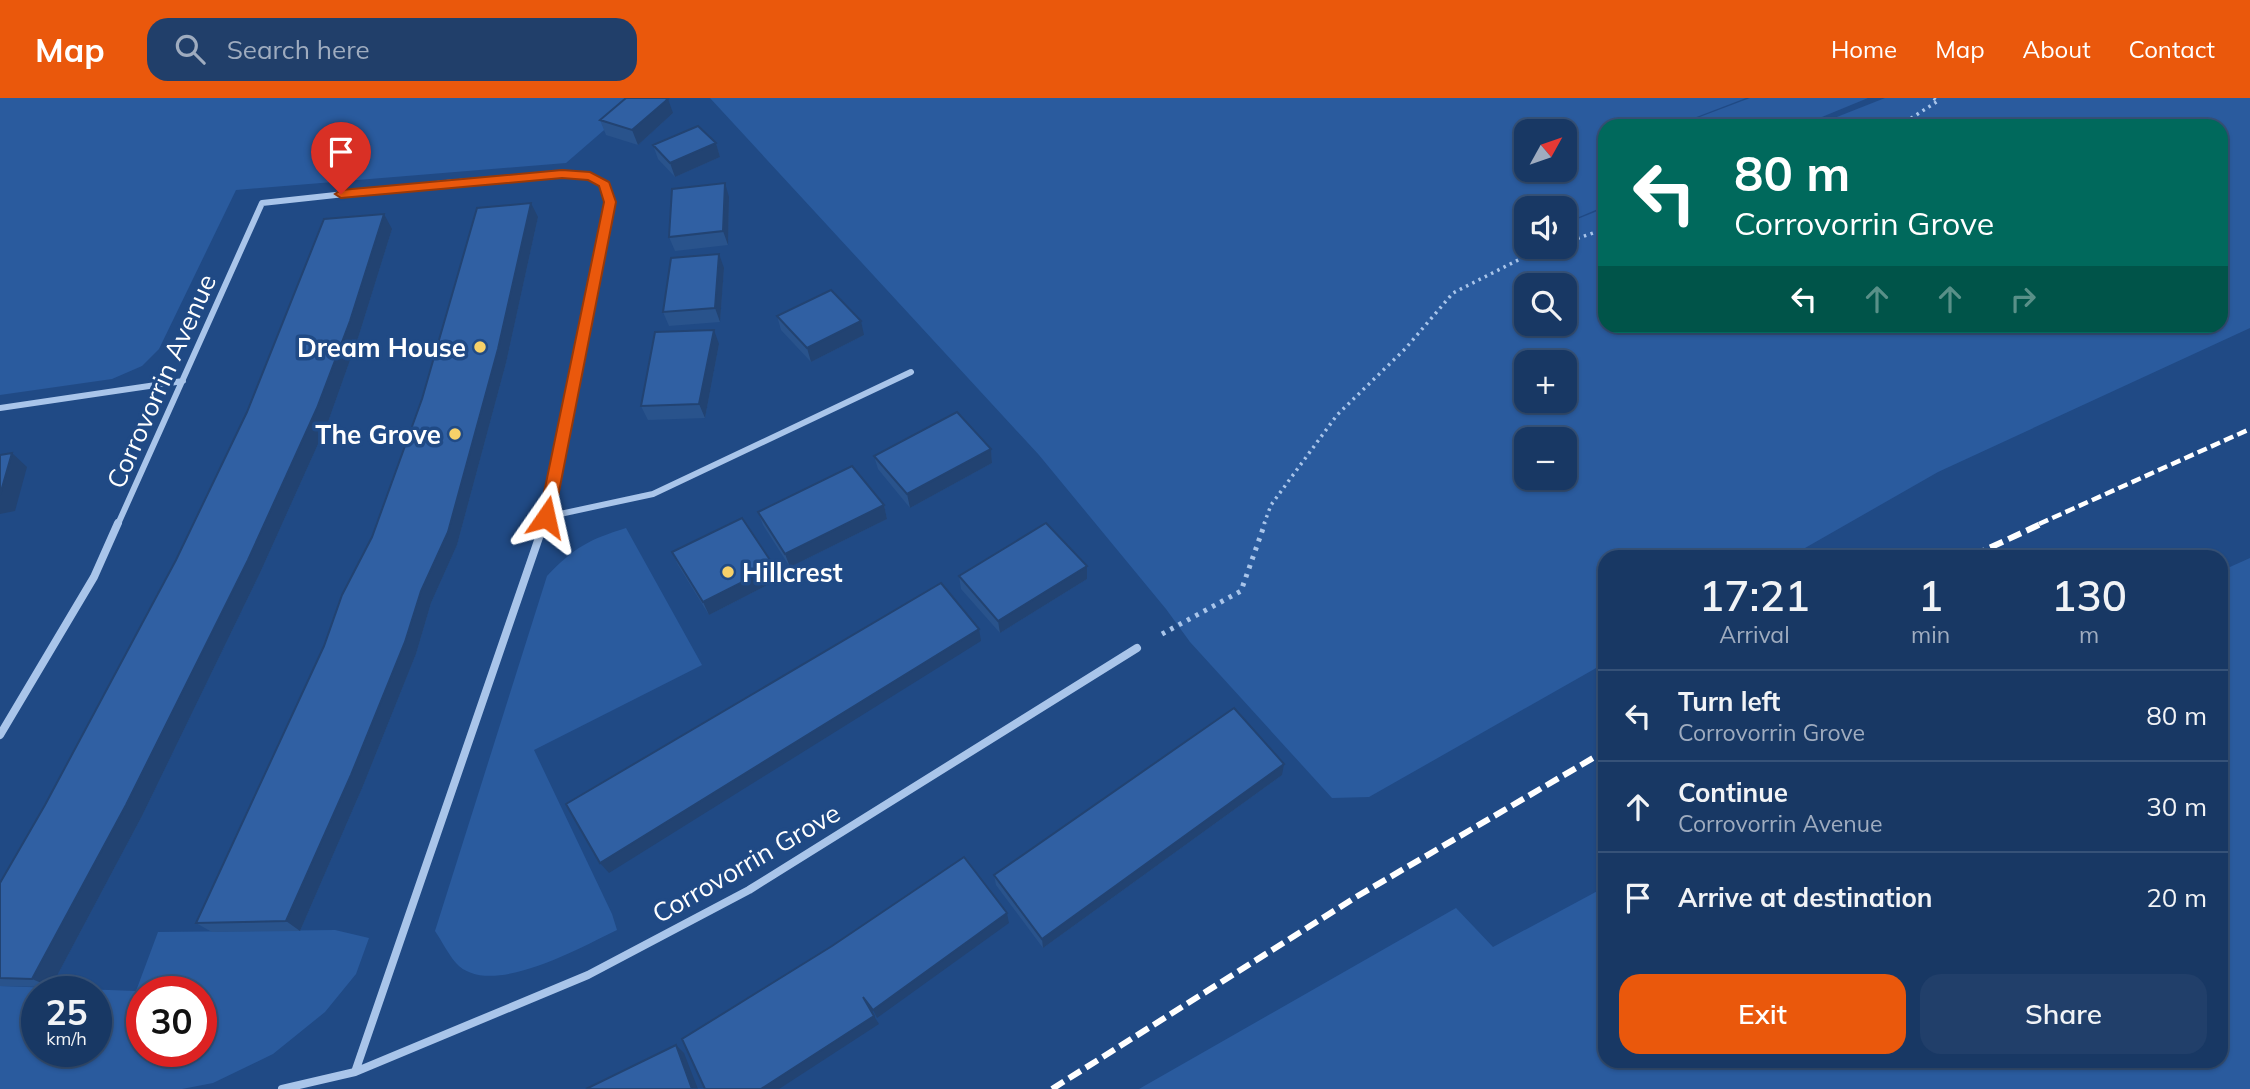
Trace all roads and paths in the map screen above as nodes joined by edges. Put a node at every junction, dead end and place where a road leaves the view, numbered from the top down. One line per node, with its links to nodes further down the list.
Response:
1 (1933, 98): 2 (path)
2 (1910, 119)
3 (1598, 231): 4 (path)
4 (1577, 239)
5 (1520, 259): 10 (path)
6 (911, 372): 9 (street)
7 (183, 381): 8 (street); 9 (street, Corrovorrin Avenue); 11 (street, Corrovorrin Avenue)
8 (0, 408)
9 (546, 517): 12 (street)
10 (1137, 648): 12 (street, Corrovorrin Grove)
11 (0, 735)
12 (355, 1072): 13 (street, Corrovorrin Grove)
13 (282, 1089)

